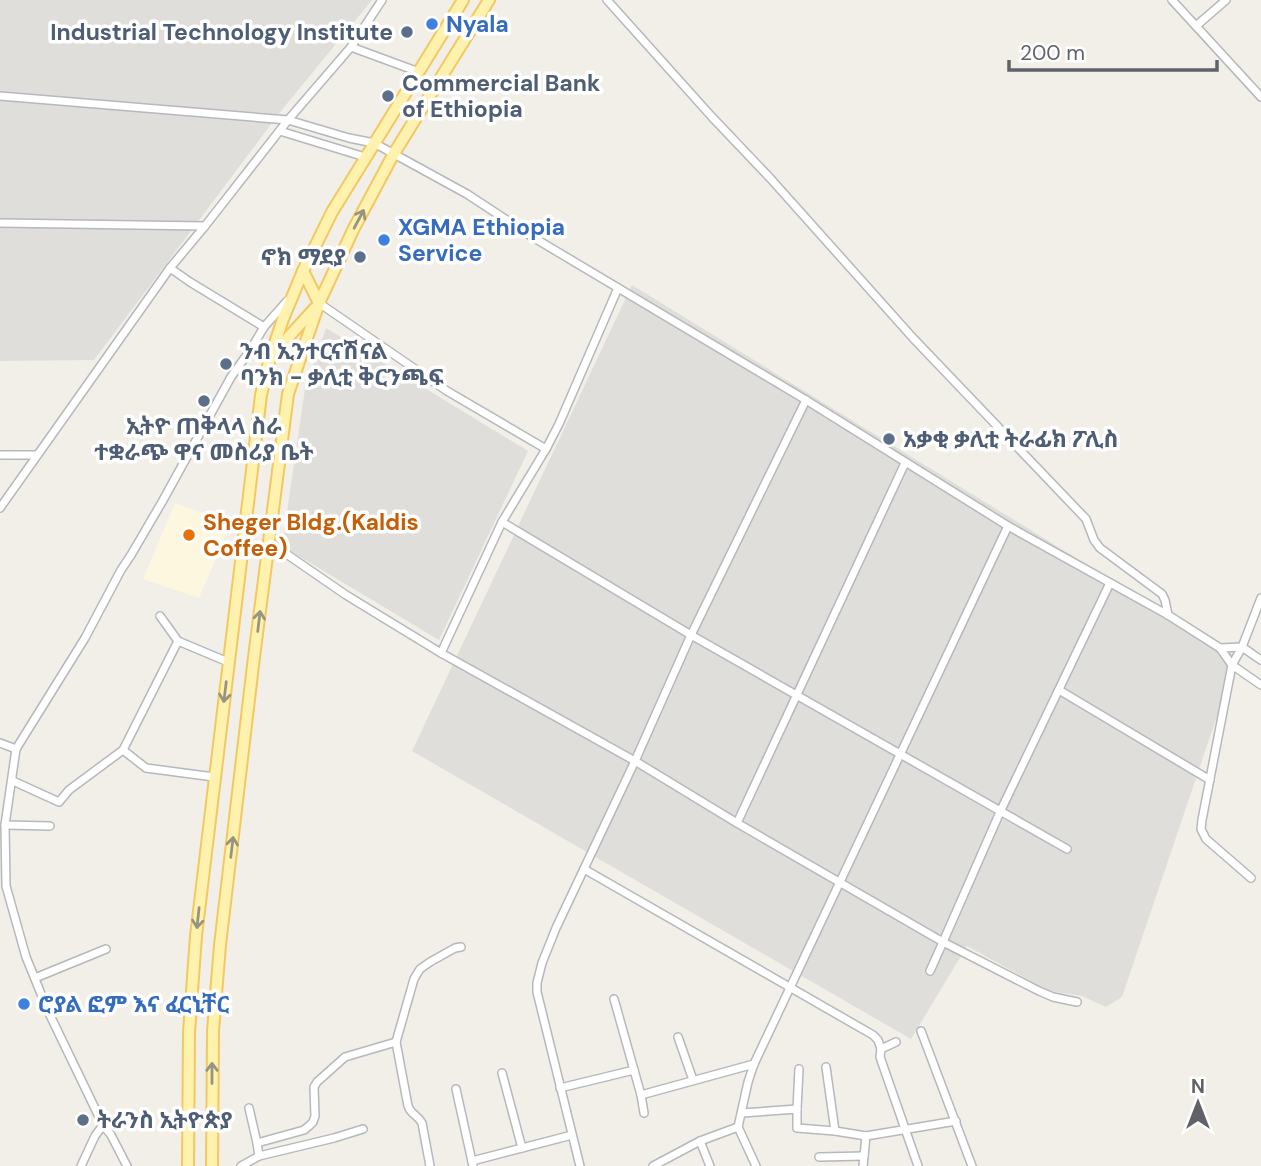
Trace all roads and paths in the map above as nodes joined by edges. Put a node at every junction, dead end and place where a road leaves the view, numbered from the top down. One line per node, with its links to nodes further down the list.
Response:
1 (382, 0): 8 (street)
2 (463, 0): 9 (main road)
3 (489, 0): 15 (main road)
4 (607, 0): 37 (street)
5 (1172, 0): 7 (street)
6 (1226, 0): 7 (street)
7 (1196, 26): 11 (street)
8 (351, 47): 9 (street); 12 (street)
9 (419, 72): 14 (main road)
10 (0, 96): 12 (street)
11 (1261, 97)
12 (288, 120): 13 (street); 14 (street)
13 (279, 131): 16 (street); 18 (street)
14 (374, 143): 15 (street); 16 (main road)
15 (393, 155): 21 (street); 23 (main road, one-way to 15)
16 (365, 157): 20 (main road)
17 (0, 223): 18 (street)
18 (205, 226): 19 (street)
19 (170, 268): 24 (street); 29 (street)
20 (303, 271): 22 (main road); 23 (main road)
21 (618, 288): 26 (street); 27 (street)
22 (293, 294): 24 (street); 25 (main road)
23 (319, 303): 25 (main road); 27 (street); 34 (main road)
24 (264, 327): 51 (street)
25 (270, 358): 45 (main road)
26 (806, 400): 30 (street); 39 (street)
27 (546, 449): 32 (street)
28 (0, 455): 29 (street)
29 (36, 455): 31 (street)
30 (905, 463): 33 (street); 49 (street)
31 (0, 508)
32 (502, 522): 39 (street); 43 (street)
33 (1008, 526): 35 (street); 53 (street)
34 (269, 542): 43 (street); 111 (main road, one-way to 34)
35 (1110, 583): 37 (street); 48 (street)
36 (1261, 598): 41 (street)
37 (1168, 615): 42 (street)
38 (160, 617): 40 (street)
39 (691, 635): 49 (street); 54 (street)
40 (178, 641): 45 (street); 52 (street)
41 (1241, 647): 42 (street); 44 (street); 46 (street)
42 (1220, 648): 46 (street)
43 (442, 653): 54 (street)
44 (1261, 660)
45 (228, 662): 55 (main road, one-way to 55)
46 (1232, 665): 47 (street); 56 (street)
47 (1261, 685)
48 (1059, 690): 56 (street); 58 (street)
49 (797, 695): 53 (street); 59 (street)
50 (0, 743): 51 (street)
51 (16, 749): 57 (street)
52 (123, 750): 55 (street); 57 (street)
53 (900, 755): 58 (street); 65 (street)
54 (635, 761): 59 (street); 63 (street)
55 (214, 777): 110 (main road, one-way to 110)
56 (1210, 780): 64 (street)
57 (13, 781): 60 (street)
58 (1000, 812): 62 (street); 67 (street)
59 (737, 823): 65 (street)
60 (5, 825): 61 (street); 66 (street)
61 (50, 826)
62 (1067, 849)
63 (584, 869): 72 (street); 86 (street)
64 (1251, 878)
65 (841, 883): 67 (street); 72 (street)
66 (3, 887): 71 (street)
67 (943, 942): 70 (street); 74 (street)
68 (461, 947): 77 (street)
69 (106, 949): 71 (street)
70 (930, 971)
71 (35, 978): 94 (street)
72 (790, 988): 79 (street); 80 (street)
73 (614, 999): 83 (street)
74 (1077, 1002)
75 (920, 1031): 93 (street)
76 (678, 1037): 85 (street)
77 (396, 1042): 102 (street); 113 (street)
78 (896, 1042): 79 (street)
79 (881, 1049): 98 (street)
80 (754, 1064): 85 (street); 92 (street)
81 (826, 1067): 97 (street)
82 (799, 1069): 90 (street)
83 (634, 1070): 86 (street); 88 (street)
84 (502, 1073): 103 (street)
85 (693, 1080): 88 (street)
86 (560, 1088): 99 (street)
87 (456, 1089): 107 (street)
88 (641, 1095): 91 (street)
89 (249, 1108): 102 (street)
90 (797, 1109): 92 (street); 97 (street)
91 (644, 1113)
92 (742, 1113): 95 (street)
93 (957, 1121): 98 (street); 120 (street)
94 (103, 1125): 108 (street); 109 (street)
95 (738, 1127): 101 (street); 117 (street)
96 (363, 1129): 104 (street)
97 (835, 1131): 100 (street)
98 (906, 1131): 100 (street); 119 (street)
99 (572, 1135): 103 (street); 114 (street)
100 (866, 1136): 105 (street)
101 (700, 1141): 115 (street); 116 (street)
102 (257, 1143): 104 (street)
103 (522, 1148): 107 (street)
104 (259, 1156): 112 (street)
105 (864, 1156): 106 (street); 118 (street)
106 (819, 1157)
107 (473, 1163)
108 (81, 1166)
109 (127, 1166)
110 (188, 1166)
111 (212, 1166)
112 (241, 1166)
113 (430, 1166)
114 (580, 1166)
115 (653, 1166)
116 (709, 1166)
117 (756, 1166)
118 (863, 1166)
119 (918, 1166)
120 (972, 1166)

